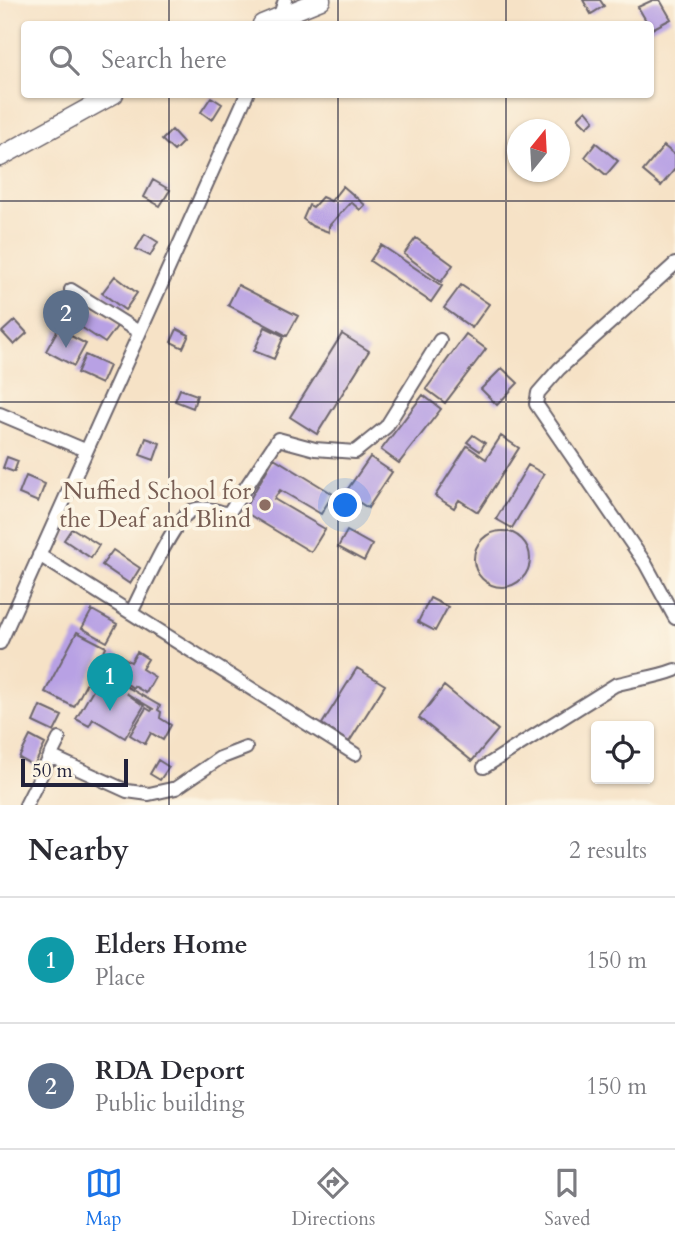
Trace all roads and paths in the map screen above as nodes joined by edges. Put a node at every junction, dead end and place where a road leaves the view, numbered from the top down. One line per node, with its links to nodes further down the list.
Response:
1 (321, 0): 2 (street)
2 (280, 14)
3 (107, 98): 5 (street)
4 (245, 98): 8 (street)
5 (0, 157)
6 (675, 264): 14 (street)
7 (71, 290): 8 (street)
8 (139, 332): 11 (street)
9 (440, 340): 13 (street)
10 (0, 414): 11 (street)
11 (85, 450): 12 (street)
12 (39, 555): 13 (street); 15 (street)
13 (131, 613): 19 (street)
14 (675, 618)
15 (0, 643)
16 (675, 670): 21 (street)
17 (59, 739): 20 (street)
18 (246, 748): 20 (street)
19 (355, 754)
20 (50, 756): 22 (street)
21 (484, 767)
22 (26, 805)

